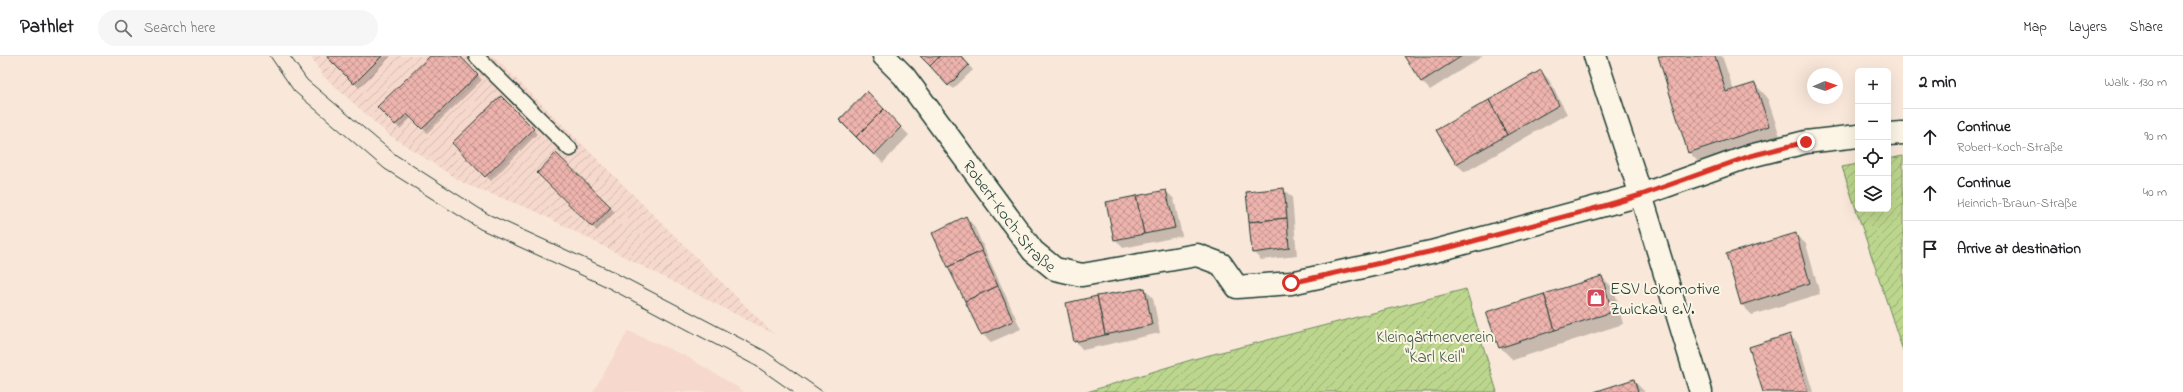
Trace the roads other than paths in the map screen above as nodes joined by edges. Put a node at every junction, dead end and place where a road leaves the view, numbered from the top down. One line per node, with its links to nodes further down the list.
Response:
1 (476, 56): 7 (lane)
2 (884, 56): 8 (street, Robert-Koch-Straße)
3 (1596, 56): 8 (street)
4 (1903, 133): 5 (street)
5 (1891, 134)
6 (1855, 136): 8 (street)
7 (570, 149)
8 (1641, 195): 9 (street)
9 (1701, 392)

